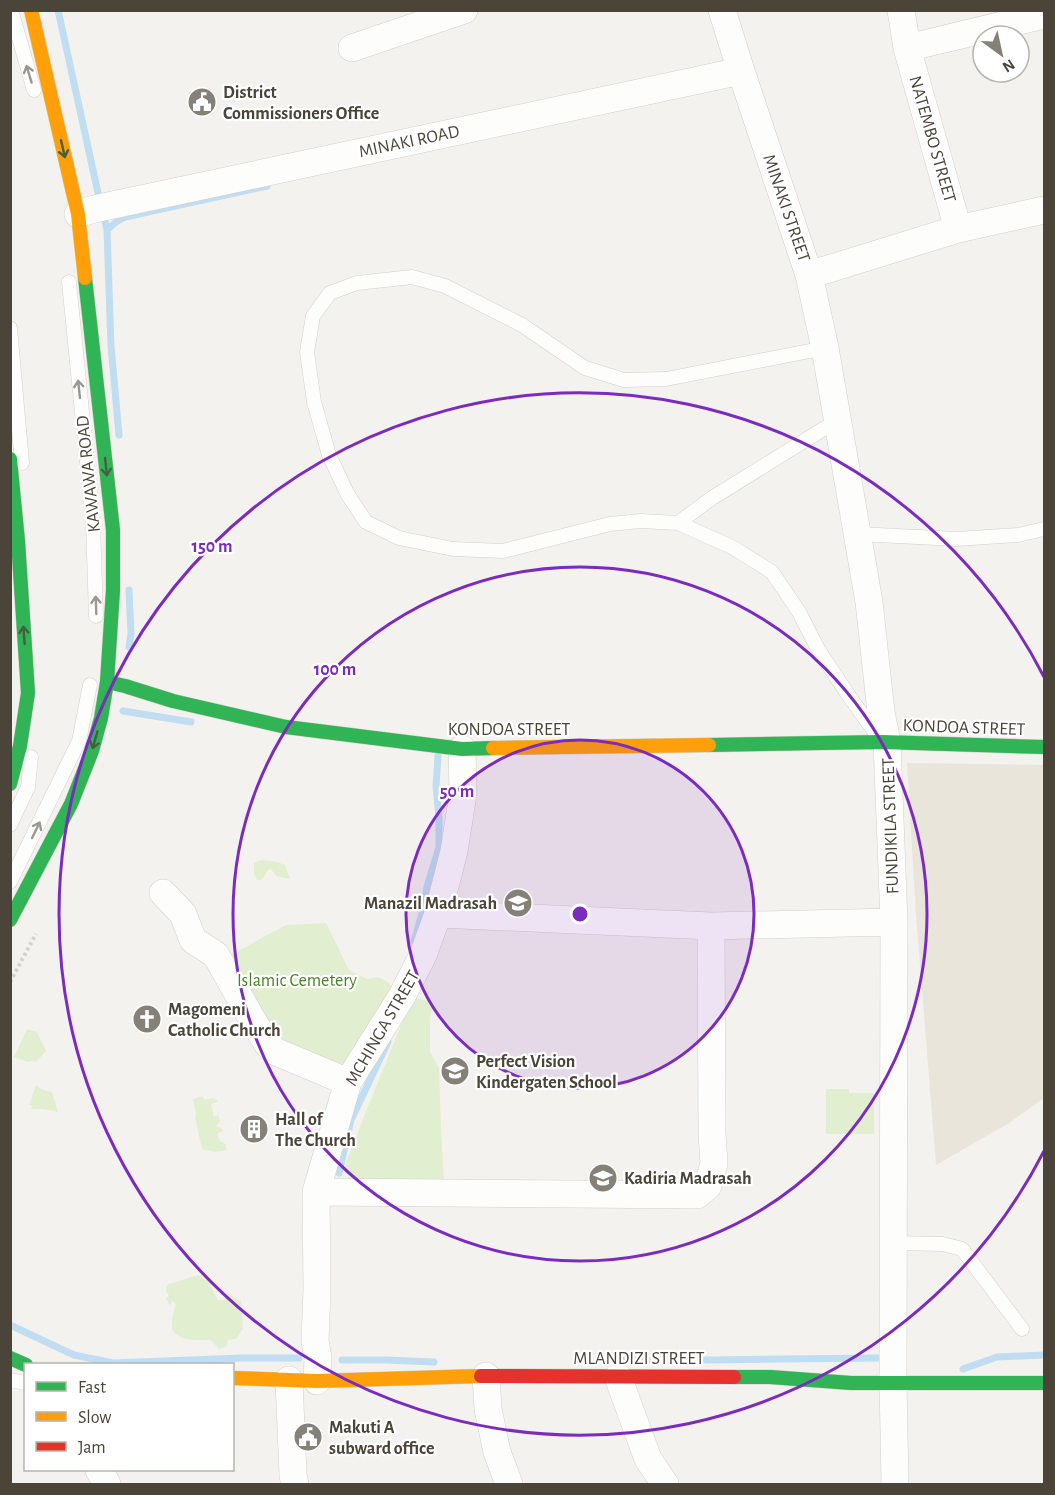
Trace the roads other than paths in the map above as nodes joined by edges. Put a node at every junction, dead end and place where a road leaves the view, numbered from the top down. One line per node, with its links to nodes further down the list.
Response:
1 (11, 10): 10 (lane, one-way to 1)
2 (31, 10): 12 (street, KAWAWA ROAD, one-way to 12)
3 (464, 10): 7 (street)
4 (722, 10): 9 (street, MINAKI STREET)
5 (901, 10): 8 (street, NATEMBO STREET)
6 (1044, 15): 8 (street)
7 (352, 48)
8 (908, 48): 14 (street, NATEMBO STREET)
9 (741, 71): 12 (street, MINAKI ROAD); 16 (street, MINAKI STREET)
10 (36, 99)
11 (45, 130): 12 (lane, KAWAWA ROAD)
12 (70, 209): 24 (street, KAWAWA ROAD, one-way to 24)
13 (1044, 210): 14 (street, MINAKI STREET)
14 (958, 230): 16 (street, MINAKI STREET)
15 (69, 274): 30 (lane, KAWAWA ROAD, one-way to 15)
16 (809, 275): 18 (street, FUNDIKILA STREET)
17 (10, 328): 29 (lane)
18 (825, 348): 19 (street, FUNDIKILA STREET); 21 (lane)
19 (838, 420): 21 (lane); 23 (street, FUNDIKILA STREET)
20 (10, 459): 28 (street, one-way to 20)
21 (678, 523): 25 (lane)
22 (1044, 529): 23 (lane)
23 (858, 534): 25 (street, FUNDIKILA STREET)
24 (107, 682): 27 (street, KONDOA STREET); 33 (street, KAWAWA ROAD, one-way to 33)
25 (885, 742): 26 (street, KONDOA STREET); 27 (street, KONDOA STREET); 34 (street, FUNDIKILA STREET)
26 (1044, 747)
27 (462, 749): 32 (street, MCHINGA STREET)
28 (10, 784)
29 (10, 825)
30 (10, 882)
31 (163, 893): 36 (street)
32 (438, 914): 35 (street); 36 (street, MCHINGA STREET)
33 (10, 920)
34 (894, 922): 35 (street); 38 (street, FUNDIKILA STREET)
35 (711, 926): 37 (street)
36 (348, 1082): 37 (street, MCHINGA STREET)
37 (316, 1192): 46 (street, MCHINGA STREET)
38 (893, 1243): 39 (lane); 47 (street, FUNDIKILA STREET)
39 (1022, 1329)
40 (10, 1358): 41 (street)
41 (24, 1364)
42 (486, 1376): 43 (street, MLANDIZI STREET); 46 (street, MLANDIZI STREET); 52 (street)
43 (618, 1377): 47 (street, MLANDIZI STREET); 53 (street)
44 (234, 1378): 45 (street, MLANDIZI STREET)
45 (289, 1380): 46 (street, MLANDIZI STREET); 51 (street)
46 (317, 1381)
47 (893, 1383): 48 (street, MLANDIZI STREET); 54 (street, FUNDIKILA STREET)
48 (1044, 1383)
49 (100, 1471): 50 (street)
50 (107, 1485)
51 (295, 1485)
52 (509, 1485)
53 (665, 1485)
54 (895, 1485)

